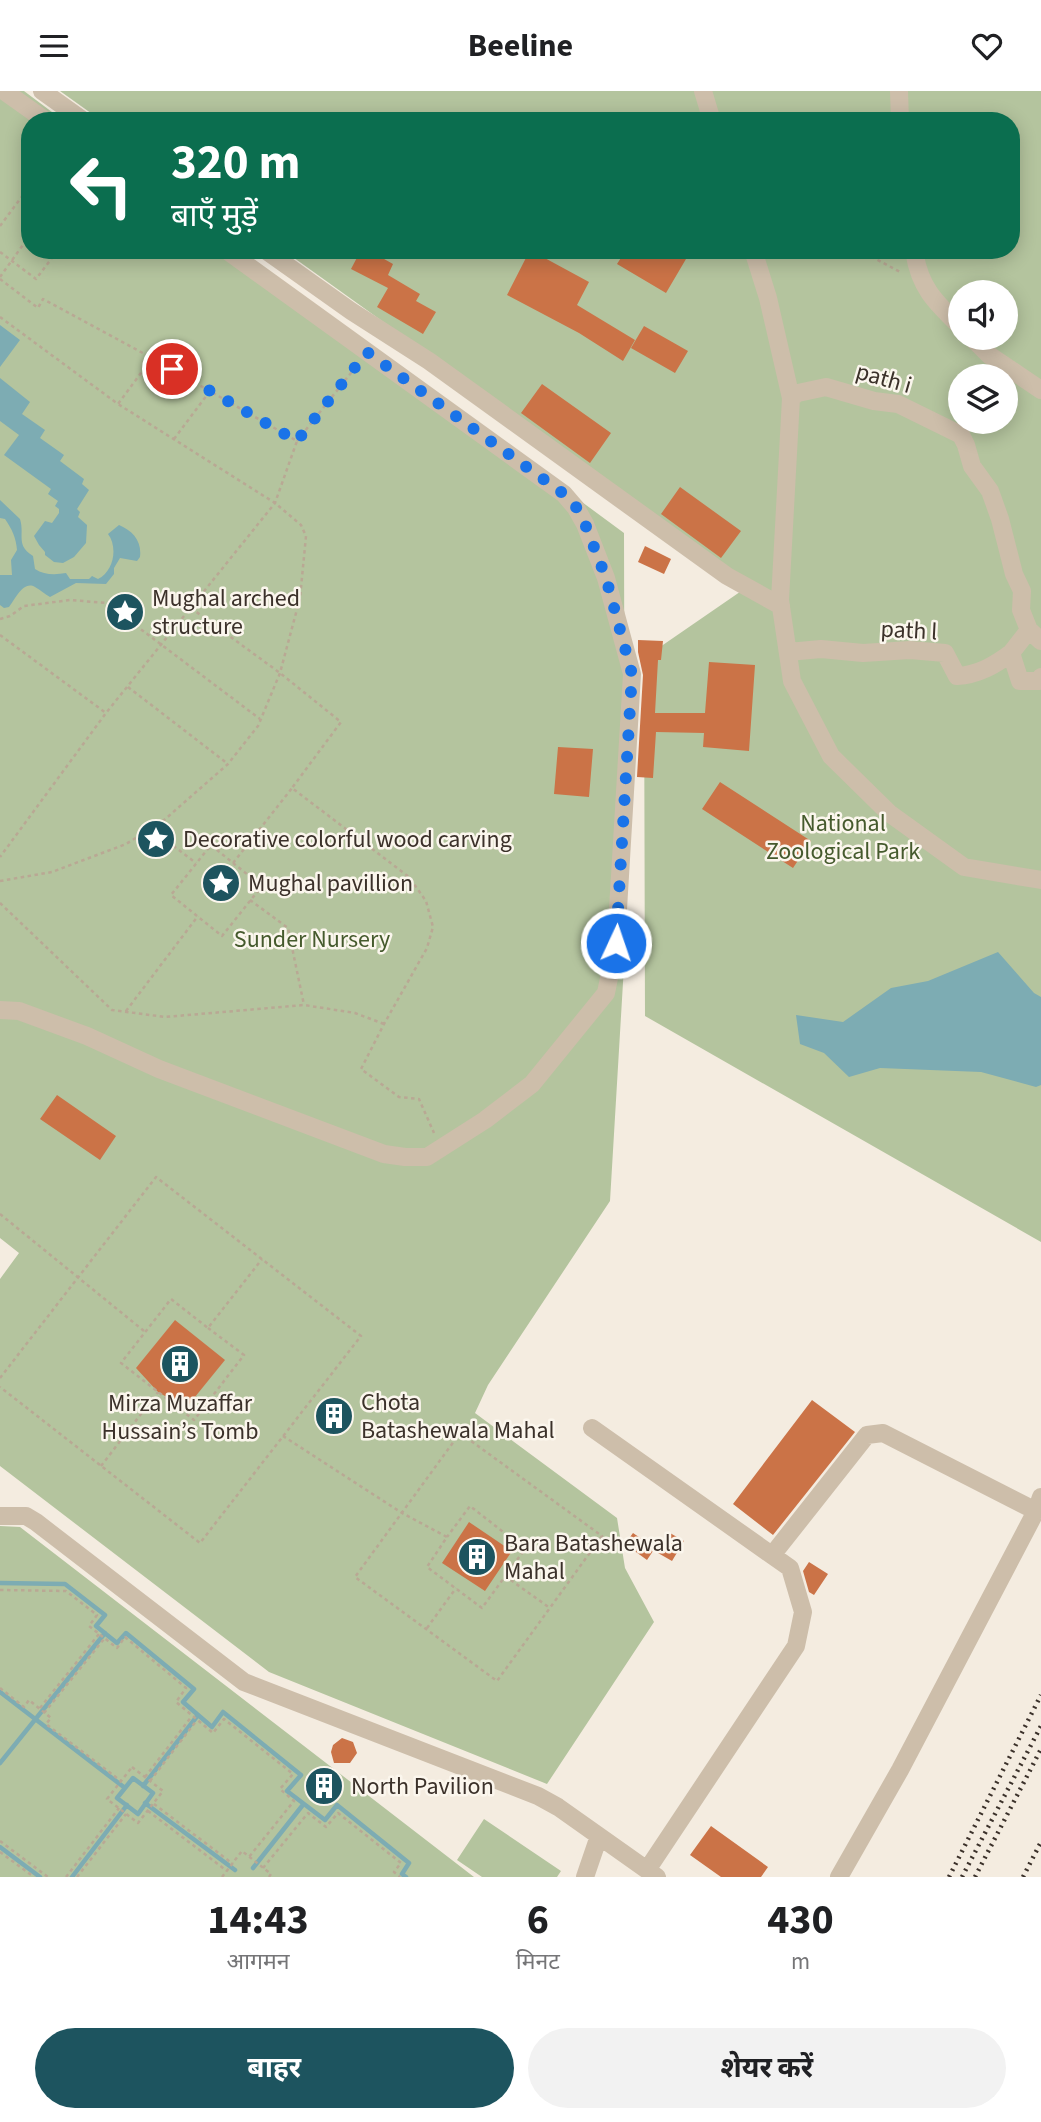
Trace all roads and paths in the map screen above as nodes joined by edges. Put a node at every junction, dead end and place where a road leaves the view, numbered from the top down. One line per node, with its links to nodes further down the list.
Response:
1 (5, 91): 5 (street)
2 (42, 91): 6 (street)
3 (703, 91): 7 (street)
4 (899, 91): 8 (street)
5 (34, 112)
6 (71, 112)
7 (709, 112)
8 (900, 112)
9 (21, 198): 10 (path)
10 (0, 226)
11 (21, 248): 19 (path)
12 (0, 252): 19 (path)
13 (51, 259): 19 (path)
14 (238, 259): 25 (street)
15 (278, 259): 34 (street)
16 (756, 259): 29 (street)
17 (876, 259): 21 (path)
18 (915, 259): 21 (street)
19 (12, 261): 20 (path)
20 (0, 278): 26 (path)
21 (923, 283): 22 (street)
22 (948, 313)
23 (0, 317): 30 (path)
24 (984, 350): 27 (street)
25 (367, 352): 32 (path); 62 (street)
26 (152, 358): 28 (path); 30 (path)
27 (1041, 390)
28 (210, 391): 31 (path); 32 (path)
29 (791, 398): 34 (street); 38 (street, path i)
30 (118, 404): 31 (path)
31 (174, 439): 33 (path)
32 (297, 441): 33 (path)
33 (275, 503): 35 (path); 42 (path)
34 (781, 606): 40 (street)
35 (191, 608): 39 (path); 42 (path)
36 (0, 619): 39 (path)
37 (0, 635): 45 (path)
38 (1035, 635): 41 (street, path i)
39 (162, 645): 44 (path); 46 (path)
40 (788, 652): 41 (street, path l); 53 (street)
41 (1011, 653): 43 (street)
42 (280, 673): 46 (path); 48 (path)
43 (1040, 680)
44 (128, 687): 45 (path); 47 (path)
45 (106, 713): 50 (path)
46 (260, 719): 47 (path)
47 (228, 764): 49 (path)
48 (292, 788): 52 (path); 61 (path)
49 (151, 829): 51 (path); 54 (path)
50 (0, 857)
51 (196, 863): 52 (path); 57 (path)
52 (233, 863): 55 (path)
53 (1041, 880)
54 (0, 881)
55 (250, 901): 57 (path); 58 (path)
56 (0, 903): 60 (path)
57 (198, 916): 60 (path)
58 (303, 1005): 60 (path); 61 (path)
59 (0, 1010): 62 (street)
60 (126, 1011)
61 (384, 1024): 62 (path)
62 (440, 1148)
63 (0, 1215): 65 (path)
64 (261, 1259): 65 (path); 66 (path); 72 (path)
65 (78, 1278): 67 (path); 68 (path)
66 (208, 1328): 67 (path); 70 (path)
67 (146, 1332): 70 (path)
68 (0, 1378)
69 (0, 1387): 73 (path)
70 (158, 1392): 73 (path)
71 (592, 1428): 78 (street)
72 (283, 1436): 73 (path); 75 (path)
73 (101, 1466)
74 (1039, 1504): 78 (street); 114 (street)
75 (402, 1513): 77 (path); 82 (path); 83 (path)
76 (0, 1516): 98 (street)
77 (447, 1537): 79 (path); 80 (path)
78 (773, 1555): 105 (street)
79 (505, 1576): 80 (path); 82 (path)
80 (456, 1588): 83 (path)
81 (0, 1590): 84 (path)
82 (550, 1608): 83 (path)
83 (426, 1629)
84 (99, 1634): 85 (path); 87 (path)
85 (105, 1639): 88 (path); 89 (path)
86 (0, 1688): 87 (path)
87 (39, 1709): 88 (path)
88 (44, 1713): 92 (path)
89 (192, 1716): 90 (path); 91 (path)
90 (197, 1720): 93 (path); 101 (path)
91 (145, 1777): 92 (path); 93 (path)
92 (121, 1781): 95 (path)
93 (150, 1781): 94 (path)
94 (154, 1804): 96 (path); 102 (path)
95 (119, 1808): 97 (path); 108 (path)
96 (148, 1811): 97 (path); 104 (path)
97 (126, 1814): 109 (path)
98 (599, 1836): 105 (street); 113 (street)
99 (0, 1841): 107 (path)
100 (0, 1852): 106 (path)
101 (249, 1857): 102 (path); 103 (path)
102 (233, 1864): 104 (path)
103 (263, 1868): 111 (path); 112 (path)
104 (227, 1871): 110 (path)
105 (652, 1874)
106 (34, 1877)
107 (48, 1877)
108 (66, 1877)
109 (77, 1877)
110 (222, 1877)
111 (269, 1877)
112 (400, 1877)
113 (585, 1877)
114 (839, 1877)

